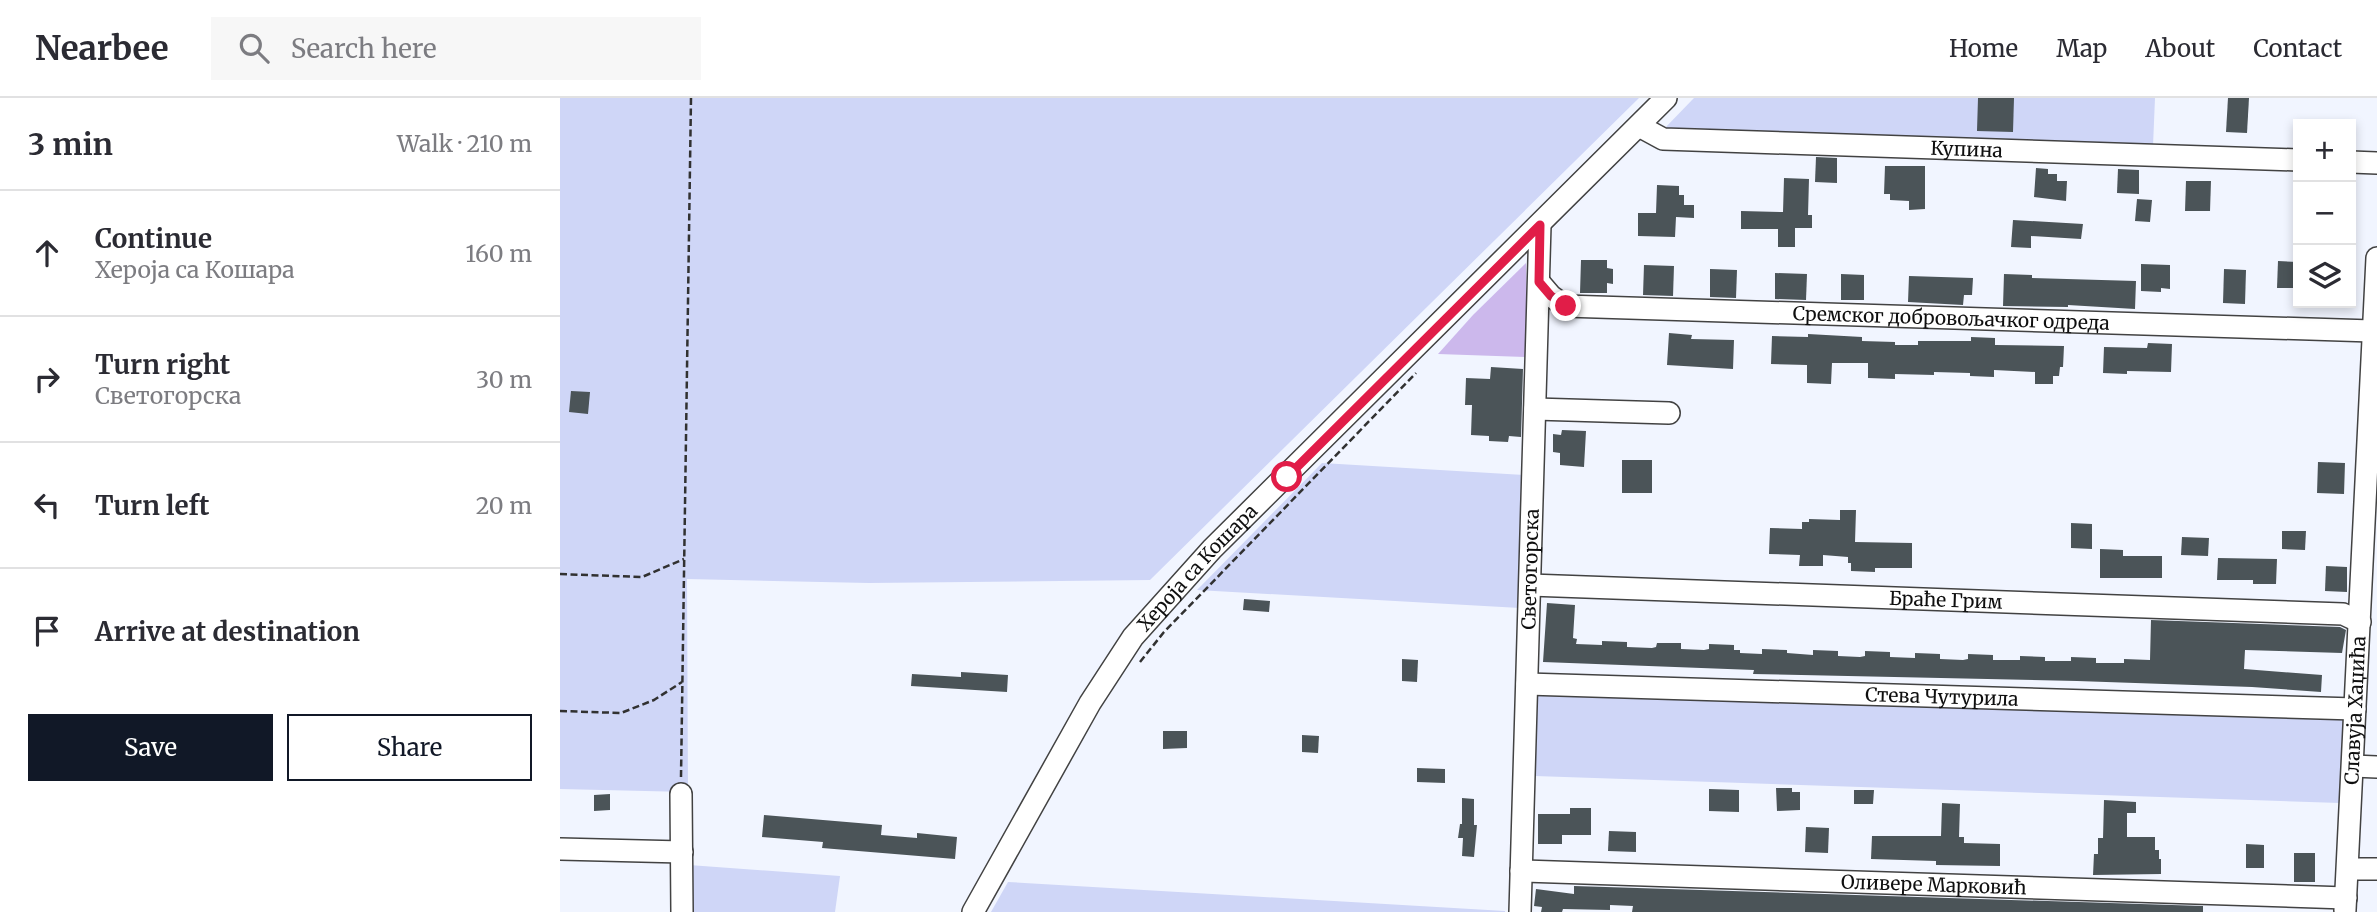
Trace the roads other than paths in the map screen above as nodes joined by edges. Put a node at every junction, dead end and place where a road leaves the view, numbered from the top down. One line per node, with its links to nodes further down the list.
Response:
1 (1666, 98): 2 (street, Хероја са Кошара)
2 (1639, 126): 3 (street, Купина); 6 (street, Хероја са Кошара)
3 (2293, 160)
4 (2356, 162): 5 (street)
5 (2377, 163)
6 (1540, 225): 8 (street, Светогорска); 27 (street, Хероја са Кошара)
7 (2377, 258): 9 (street, Славуја Хаџића)
8 (1539, 282): 9 (street, Сремског добровољачког одреда); 10 (street, Светогорска)
9 (2372, 331): 13 (street, Славуја Хаџића)
10 (1535, 409): 11 (street); 12 (street, Светогорска)
11 (1669, 413)
12 (1530, 585): 13 (street, Браће Грим); 15 (street, Светогорска)
13 (2360, 622): 14 (street, Славуја Хаџића)
14 (2368, 648): 16 (street, Славуја Хаџића)
15 (1527, 684): 16 (street, Стева Чутурила); 24 (street, Светогорска)
16 (2356, 709): 17 (street, Славуја Хаџића)
17 (2353, 766): 18 (street); 22 (street, Славуја Хаџића)
18 (2377, 766)
19 (681, 794): 21 (street)
20 (560, 849): 21 (street)
21 (682, 852): 26 (street)
22 (2348, 869): 23 (street); 25 (street, Славуја Хаџића)
23 (2377, 869)
24 (1521, 871): 25 (street, Оливере Марковић); 28 (street, Светогорска)
25 (2345, 905)
26 (682, 912)
27 (973, 912)
28 (1520, 912)

